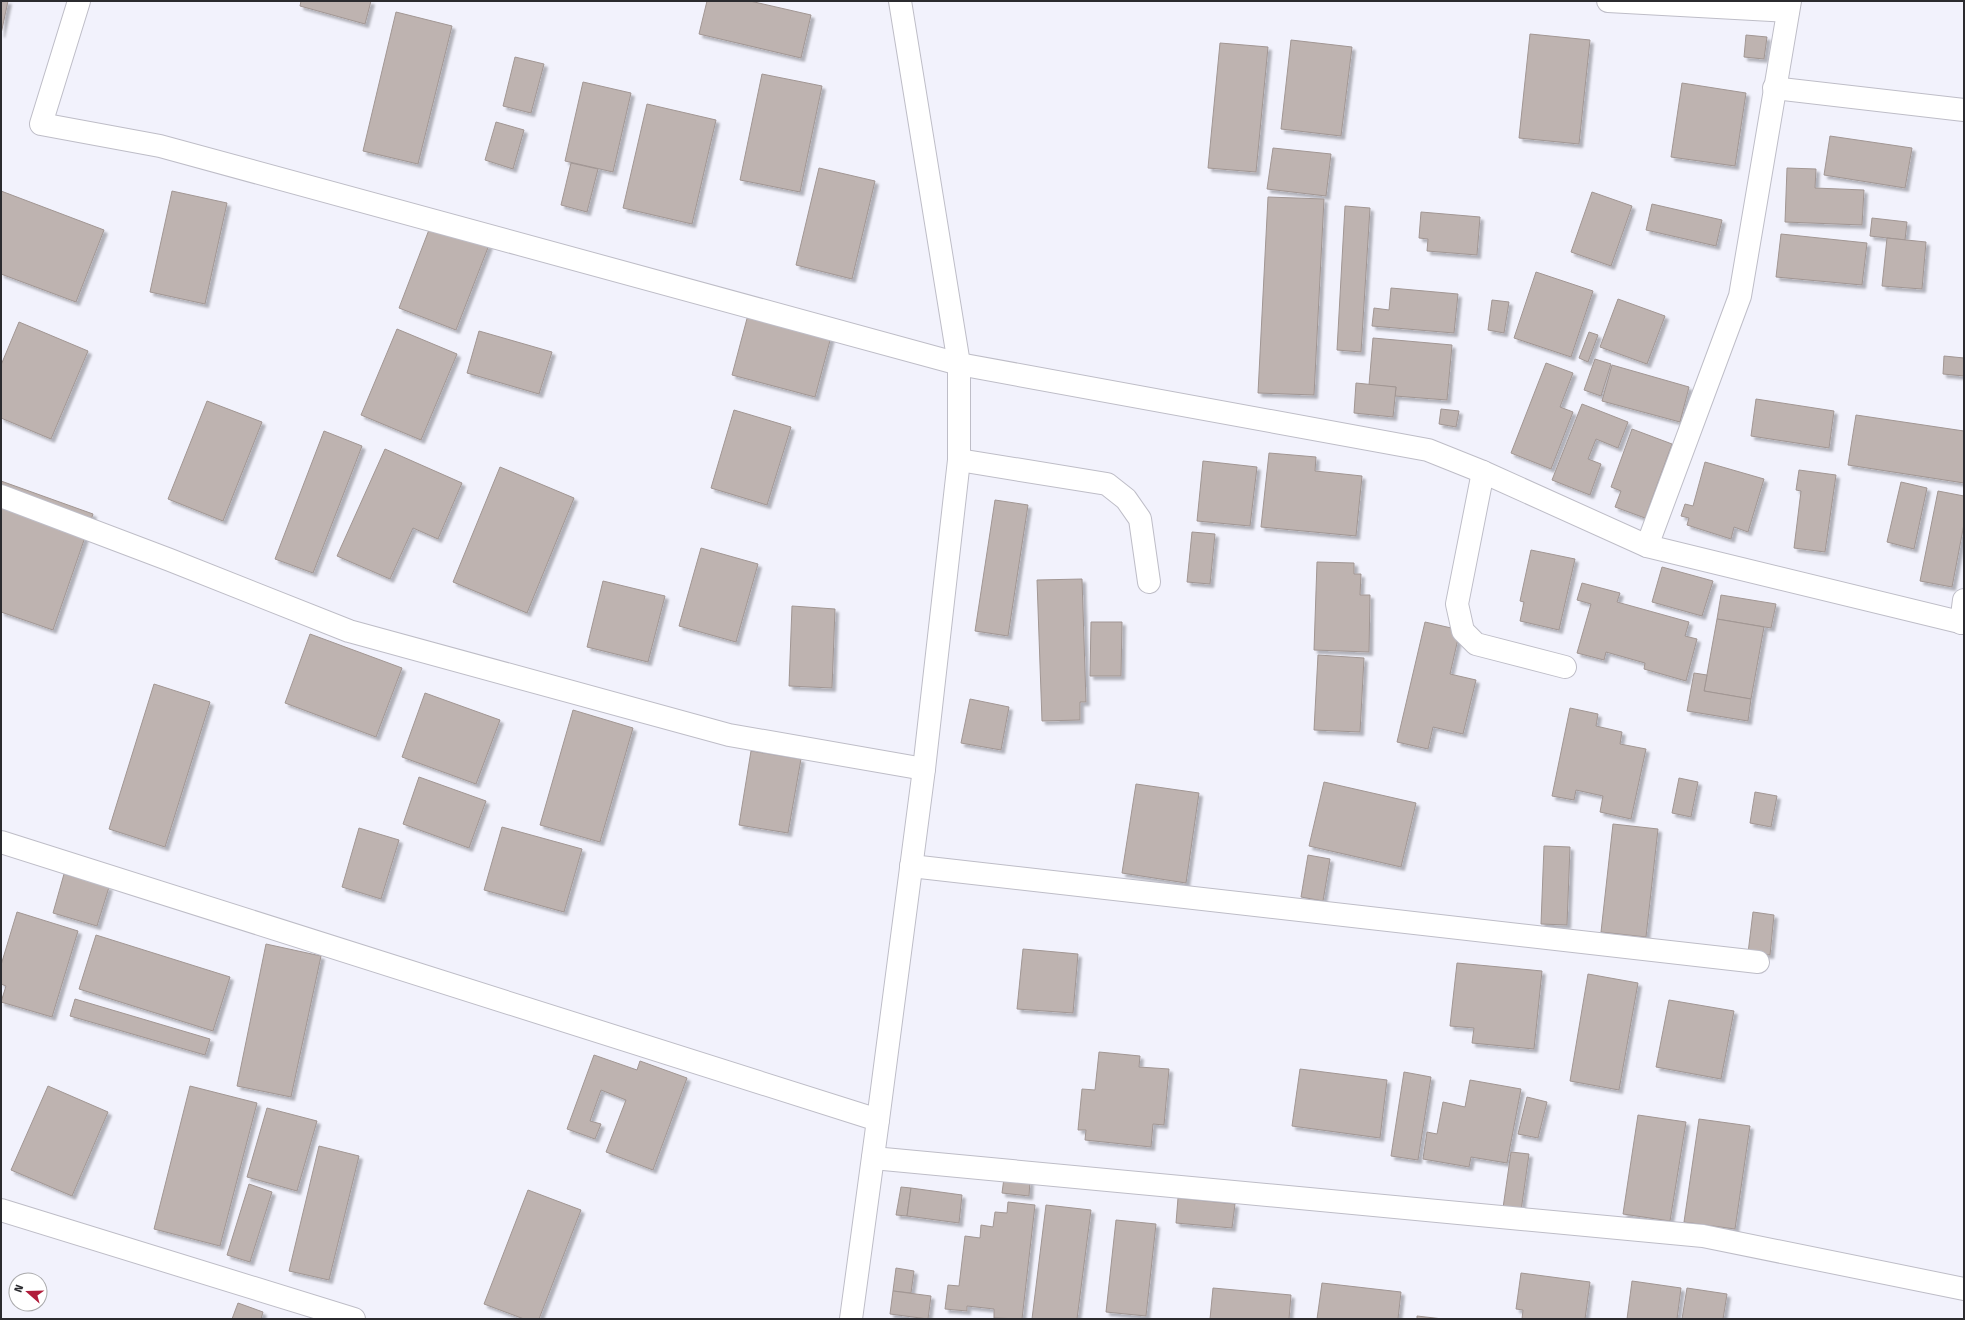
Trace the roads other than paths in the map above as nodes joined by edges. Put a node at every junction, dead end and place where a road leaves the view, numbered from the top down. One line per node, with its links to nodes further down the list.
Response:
1 (79, 1): 7 (street)
2 (900, 1): 7 (street)
3 (1608, 1): 4 (street)
4 (1789, 6): 5 (street)
5 (1774, 88): 6 (street); 11 (street)
6 (1964, 110)
7 (959, 364): 8 (street); 9 (street)
8 (959, 460): 12 (street); 16 (street)
9 (1483, 472): 11 (street); 15 (street)
10 (1, 496): 16 (street)
11 (1646, 546): 14 (street)
12 (1149, 582)
13 (1964, 600): 14 (street)
14 (1963, 623)
15 (1565, 667)
16 (924, 769): 18 (street)
17 (1, 842): 20 (street)
18 (911, 866): 19 (street); 20 (street)
19 (1758, 962)
20 (878, 1120): 21 (street)
21 (874, 1158): 23 (street); 25 (street)
22 (1, 1210): 24 (street)
23 (1964, 1289)
24 (354, 1319)
25 (851, 1319)

